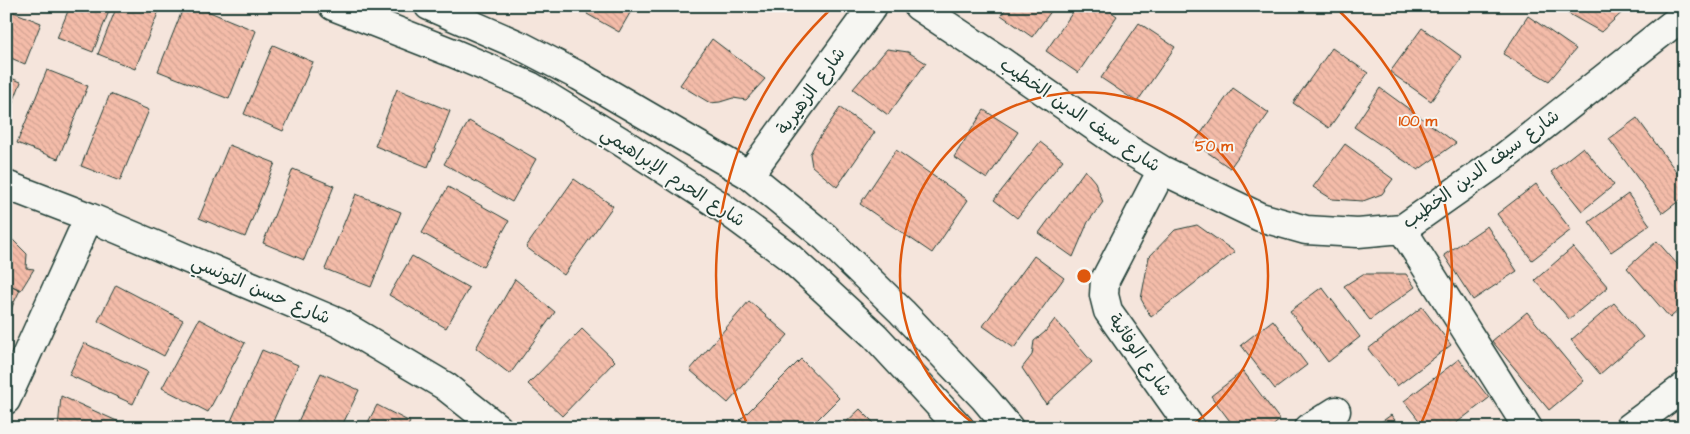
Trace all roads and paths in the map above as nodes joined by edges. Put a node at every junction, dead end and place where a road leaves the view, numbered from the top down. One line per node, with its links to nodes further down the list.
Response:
1 (333, 6): 15 (street, شارع الحرم الإبراهيمي)
2 (429, 6): 7 (street, شارع الحرم الإبراهيمي)
3 (873, 6): 7 (street, شارع الزهيرية)
4 (918, 6): 6 (street, شارع سيف الدين الخطيب)
5 (1684, 14): 10 (street, شارع سيف الدين الخطيب)
6 (1162, 170): 10 (street, شارع سيف الدين الخطيب); 17 (street, شارع الوفائية)
7 (749, 176): 16 (street, شارع الحرم الإبراهيمي)
8 (6, 186): 9 (street, شارع حسن التونسي)
9 (89, 217): 12 (street); 14 (street, شارع حسن التونسي)
10 (1402, 229): 19 (street)
11 (1684, 386): 20 (street)
12 (6, 400)
13 (1336, 411): 18 (street)
14 (498, 428)
15 (960, 428)
16 (1009, 428)
17 (1191, 428)
18 (1309, 428)
19 (1528, 428)
20 (1629, 428)

